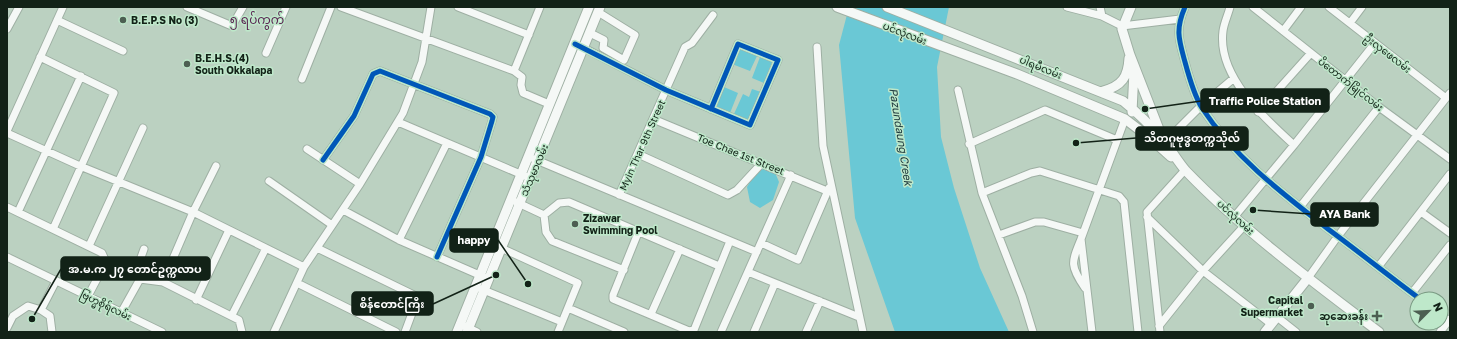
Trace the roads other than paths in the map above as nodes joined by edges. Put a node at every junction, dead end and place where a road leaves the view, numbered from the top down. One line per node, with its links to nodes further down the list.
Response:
1 (19, 7): 31 (street)
2 (63, 7): 28 (street)
3 (187, 7): 23 (street)
4 (243, 7): 23 (street)
5 (286, 7): 42 (street)
6 (331, 7): 52 (street)
7 (341, 7): 35 (street)
8 (431, 7): 35 (street)
9 (458, 7): 34 (street)
10 (540, 7): 34 (street)
11 (589, 7): 38 (main road, သံသုမာလမ်း)
12 (837, 7): 46 (main road, ပင်လုံလမ်း)
13 (886, 7): 36 (main road, ပင်လုံလမ်း)
14 (1067, 7): 26 (street)
15 (1100, 7): 26 (street)
16 (1131, 7): 30 (main road)
17 (1185, 7): 27 (street)
18 (1230, 7): 51 (street)
19 (1253, 7): 32 (street, ပိတောက်မြိုင်လမ်း)
20 (1301, 7): 32 (street)
21 (1329, 7): 29 (street, ဦးလှဖေလမ်း)
22 (1362, 7): 29 (street)
23 (198, 9)
24 (599, 10): 33 (main road, သံသုမာလမ်း); 33 (street)
25 (713, 14): 56 (street, Myin Thar 9th Street)
26 (1102, 16): 30 (street)
27 (1180, 19): 30 (street); 62 (street)
28 (57, 20): 41 (street); 45 (street)
29 (1350, 23): 37 (street, ဦးလှဖေလမ်း)
30 (1122, 26): 44 (main road)
31 (7, 30)
32 (1283, 31): 43 (street, ပိတောက်မြိုင်လမ်း)
33 (590, 33): 40 (main road, သံသုမာလမ်း)
34 (529, 35): 48 (street)
35 (426, 39): 48 (street); 54 (street)
36 (979, 42): 58 (main road, ပါရမီလမ်း)
37 (1375, 43): 53 (street); 60 (street, ဦးလှဖေလမ်း)
38 (575, 44): 40 (street); 55 (main road, သံသုမာလမ်း)
39 (817, 47): 98 (street)
40 (584, 48): 56 (street); 59 (main road, သံသုမာလမ်း)
41 (123, 51)
42 (266, 53)
43 (1311, 53): 53 (street, ပိတောက်မြိုင်လမ်း); 66 (street)
44 (1130, 55): 47 (main road); 58 (main road)
45 (40, 57): 50 (street); 71 (street)
46 (974, 60): 49 (main road, ပါရမီလမ်း)
47 (1135, 67): 64 (main road); 75 (main road)
48 (514, 71): 61 (street)
49 (1017, 74): 64 (main road); 68 (main road)
50 (81, 76): 80 (street); 88 (street)
51 (1234, 78): 62 (street); 66 (street)
52 (302, 79)
53 (1345, 80): 63 (street, ပိတောက်မြိုင်လမ်း); 78 (street)
54 (414, 85): 69 (street); 83 (street); 85 (street)
55 (555, 89): 59 (main road); 61 (main road, သံသုမာလမ်း)
56 (666, 90): 65 (street); 67 (street, Myin Thar 9th Street)
57 (958, 90): 77 (street)
58 (1103, 92): 64 (main road, ပင်လုံလမ်း)
59 (566, 93): 86 (main road, သံသုမာလမ်း)
60 (1448, 96): 72 (street)
61 (549, 104): 82 (main road, သံသုမာလမ်း)
62 (1201, 106): 75 (street); 95 (street)
63 (1379, 107): 72 (street, ပိတောက်မြိုင်လမ်း); 106 (street)
64 (1132, 108): 73 (main road); 75 (main road, ပင်လုံလမ်း)
65 (711, 109): 65 (street)
66 (1258, 112): 78 (street)
67 (653, 119): 81 (street, Myin Thar 9th Street); 87 (street, Toe Chae 1st Street)
68 (1125, 119): 73 (main road); 74 (street)
69 (398, 122): 76 (street); 99 (street)
70 (143, 128): 96 (street)
71 (7, 132): 80 (street)
72 (1416, 134): 84 (street, ပိတောက်မြိုင်လမ်း); 122 (street)
73 (1150, 138): 90 (main road)
74 (1117, 140): 77 (street); 100 (street)
75 (1165, 142): 90 (main road, ပင်လုံလမ်း)
76 (447, 143): 83 (street); 123 (street)
77 (969, 144): 102 (street)
78 (1294, 146): 95 (street)
79 (307, 149): 85 (street)
80 (46, 151): 88 (street); 108 (street)
81 (638, 154): 87 (street); 103 (street, Myin Thar 9th Street)
82 (528, 156): 86 (street); 91 (main road, သံသုမာလမ်း)
83 (481, 157): 91 (street); 135 (street)
84 (1450, 159)
85 (323, 160): 99 (street)
86 (538, 160): 94 (main road, သံသုမာလမ်း); 103 (street)
87 (762, 163): 93 (street, Toe Chae 1st Street)
88 (80, 166): 96 (street); 116 (street)
89 (216, 166): 109 (street)
90 (1185, 170): 112 (main road, ပင်လုံလမ်း); 113 (street)
91 (521, 174): 94 (street); 104 (main road, သံသုမာလမ်း)
92 (1450, 174): 110 (street)
93 (791, 175): 101 (street, Toe Chae 1st Street); 125 (street)
94 (530, 178): 104 (main road, သံသုမာလမ်း)
95 (1266, 179): 106 (street); 112 (street)
96 (119, 181): 109 (street); 127 (street)
97 (269, 182): 114 (street)
98 (832, 182): 101 (street); 162 (street)
99 (360, 184): 107 (street)
100 (1099, 190): 102 (street); 121 (street); 184 (street)
101 (827, 191): 125 (street)
102 (982, 193): 120 (street)
103 (620, 195): 124 (street)
104 (515, 202): 111 (street); 130 (main road, သံသုမာလမ်း); 142 (main road, သံသုမာလမ်း)
105 (7, 207): 108 (street)
106 (1300, 207): 122 (street)
107 (343, 210): 114 (street); 123 (street)
108 (18, 212): 116 (street)
109 (193, 212): 117 (street); 146 (street)
110 (1421, 212): 119 (street); 138 (street)
111 (544, 214): 118 (street); 139 (street)
112 (1235, 216): 115 (main road, ပင်လုံလမ်း)
113 (1147, 217): 140 (street); 168 (street)
114 (332, 225): 129 (street)
115 (1245, 225): 140 (street); 143 (main road, ပင်လုံလမ်း)
116 (53, 229): 127 (street)
117 (229, 230): 128 (street); 154 (street)
118 (638, 232): 132 (street); 139 (street)
119 (1450, 234)
120 (998, 235): 121 (street); 182 (street)
121 (1082, 236): 149 (street); 149 (street)
122 (1338, 236): 138 (street); 143 (street)
123 (399, 240): 135 (street)
124 (730, 241): 133 (street); 136 (street)
125 (761, 243): 133 (street)
126 (1450, 244): 152 (street)
127 (89, 246): 153 (street)
128 (266, 248): 137 (street); 161 (street)
129 (317, 248): 137 (street); 174 (street)
130 (501, 248): 142 (main road, သံသုမာလမ်း); 156 (street)
131 (144, 249): 144 (street)
132 (680, 249): 136 (street); 159 (street)
133 (757, 252): 141 (street)
134 (7, 257): 145 (street, ဗြဟ္မစိုရ်လမ်း)
135 (437, 257): 142 (street)
136 (719, 266): 159 (street)
137 (304, 267): 147 (street)
138 (1378, 267): 151 (street)
139 (624, 270): 159 (street)
140 (1203, 271): 163 (street); 168 (street)
141 (748, 272): 148 (street); 178 (street)
142 (484, 277): 150 (main road, သံသုမာလမ်း)
143 (1308, 278): 163 (main road); 187 (main road, ပင်လုံလမ်း)
144 (140, 279): 146 (street); 158 (street)
145 (56, 281): 153 (street, ဗြဟ္မစိုရ်လမ်း); 157 (street)
146 (163, 282): 154 (street)
147 (297, 283): 172 (street); 173 (street)
148 (775, 283): 155 (street); 179 (street)
149 (1086, 288): 183 (street)
150 (479, 289): 165 (street); 167 (main road, သံသုမာလမ်း)
151 (1409, 291)
152 (1414, 291)
153 (88, 296): 158 (street, ဗြဟ္မစိုရ်လမ်း)
154 (196, 300): 161 (street)
155 (820, 301): 162 (street); 180 (street)
156 (568, 308): 165 (street); 177 (street)
157 (41, 310): 160 (street); 169 (street)
158 (121, 313): 170 (street, ဗြဟ္မစိုရ်လမ်း)
159 (651, 314)
160 (10, 315): 166 (street)
161 (232, 316): 171 (street)
162 (859, 317): 181 (street)
163 (1274, 321): 185 (main road); 186 (street)
164 (1450, 321): 188 (street)
165 (562, 322): 176 (street)
166 (7, 328)
167 (463, 329): 175 (street)
168 (1160, 329)
169 (52, 332)
170 (162, 332)
171 (242, 332)
172 (274, 332)
173 (396, 332)
174 (405, 332)
175 (477, 332)
176 (558, 332)
177 (624, 332)
178 (721, 332)
179 (754, 332)
180 (806, 332)
181 (863, 332)
182 (1033, 332)
183 (1092, 332)
184 (1138, 332)
185 (1265, 332)
186 (1296, 332)
187 (1379, 332)
188 (1440, 332)

